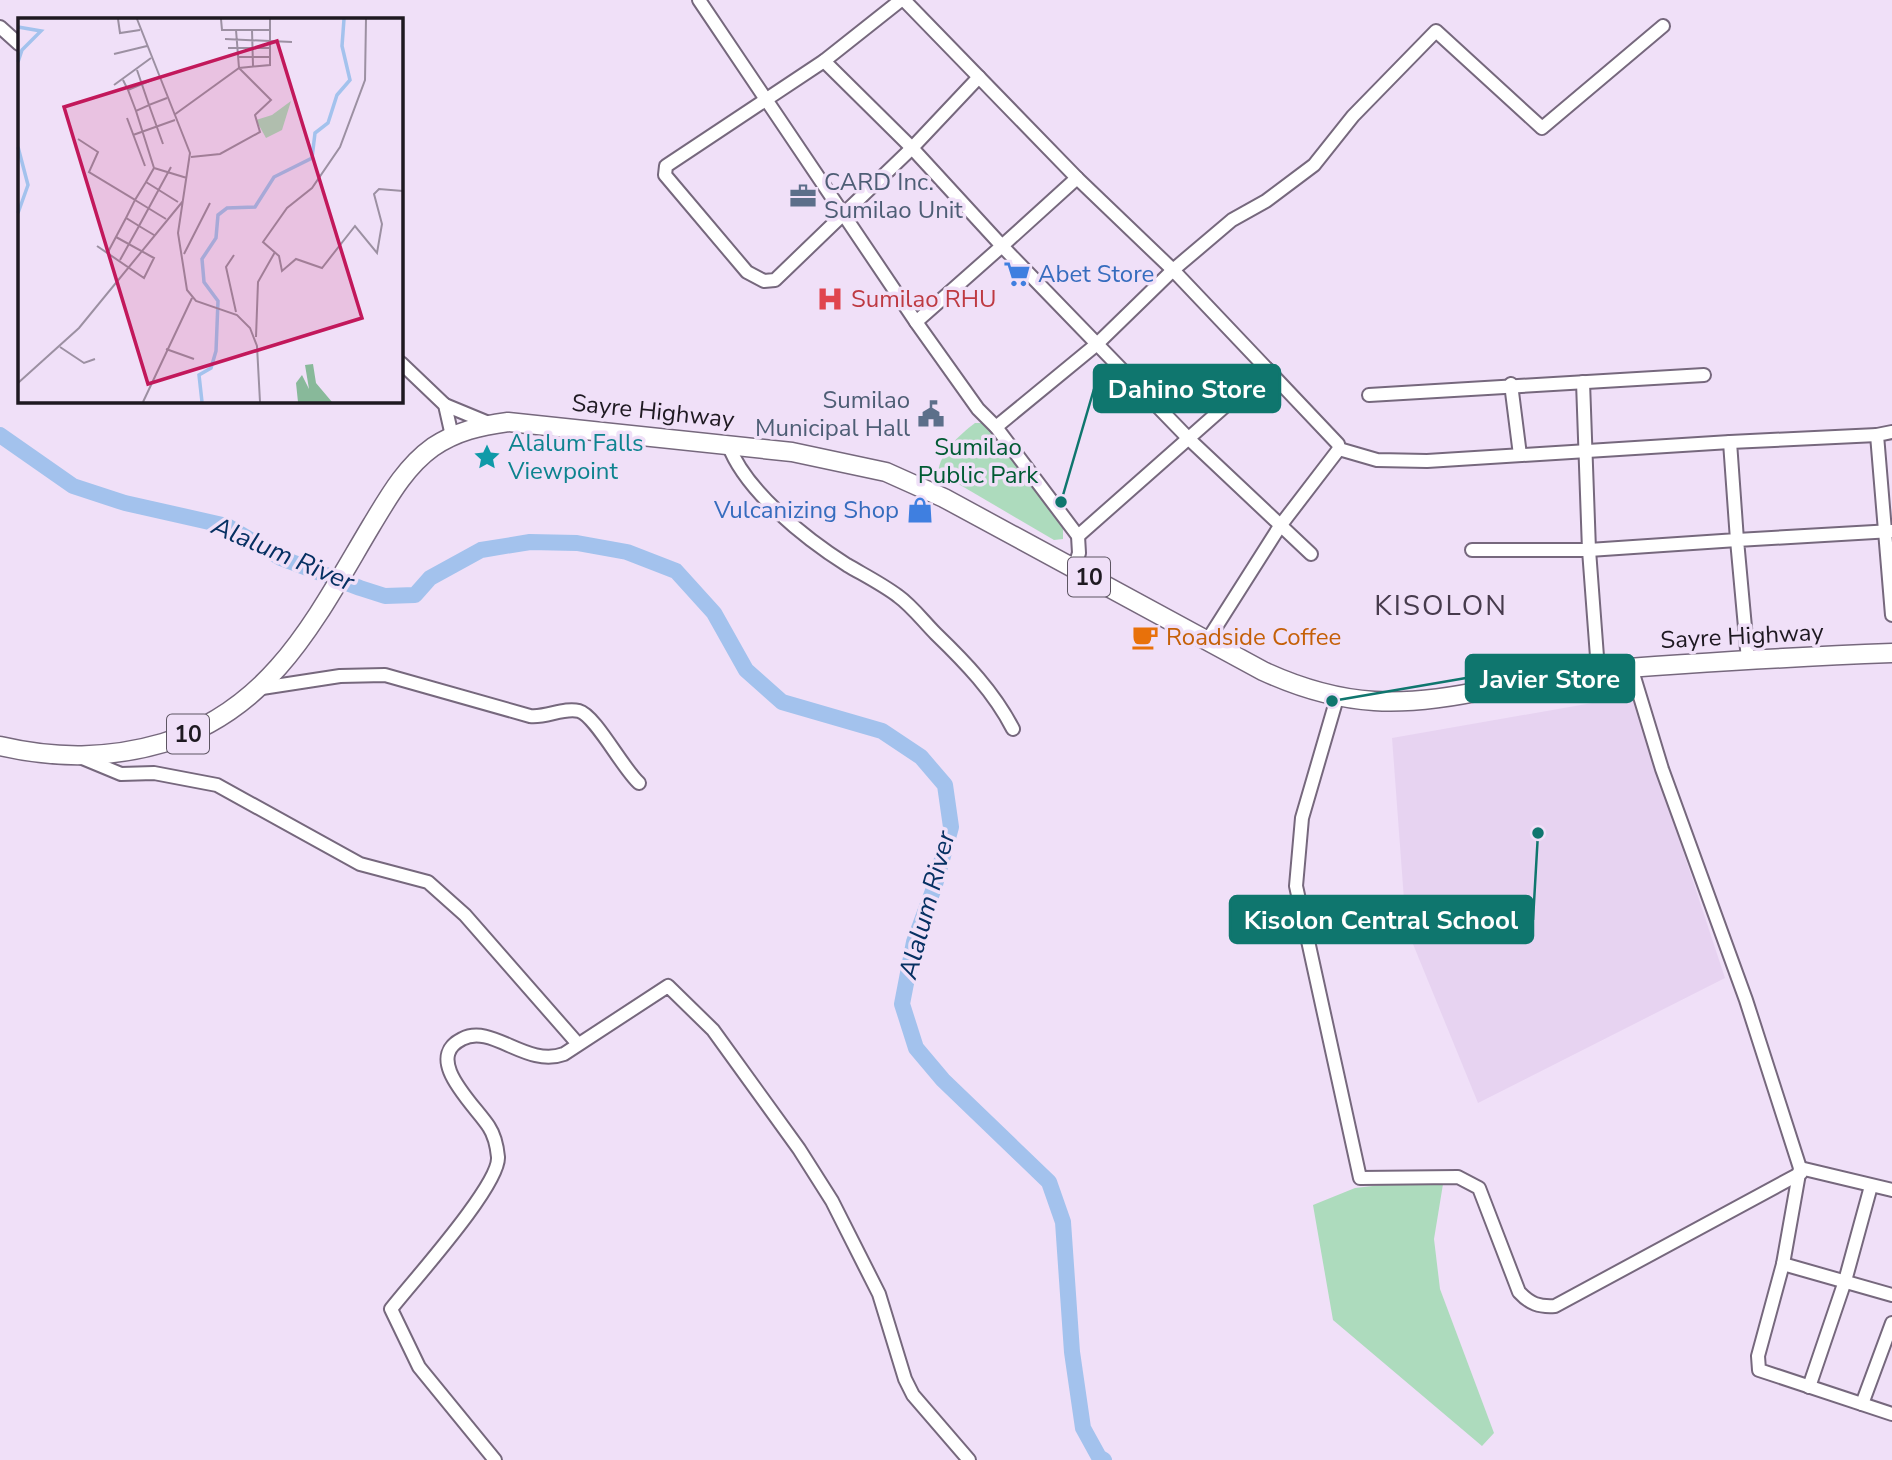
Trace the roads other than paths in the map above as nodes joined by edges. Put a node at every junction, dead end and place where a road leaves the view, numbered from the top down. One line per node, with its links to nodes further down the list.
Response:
1 (699, 0): 8 (street)
2 (902, 0): 6 (street); 7 (street)
3 (1663, 26): 13 (street)
4 (0, 27): 5 (street)
5 (18, 43)
6 (824, 61): 8 (street); 9 (street)
7 (979, 77): 9 (street); 10 (street)
8 (765, 99): 11 (street); 11 (street)
9 (912, 148): 11 (street); 12 (street)
10 (1077, 178): 12 (street); 13 (street)
11 (845, 213): 14 (street)
12 (1002, 246): 14 (street); 15 (street)
13 (1173, 270): 15 (street); 17 (street)
14 (916, 322): 24 (street)
15 (1097, 344): 24 (street); 28 (street)
16 (402, 364): 22 (street)
17 (1267, 369): 28 (street); 31 (street)
18 (1704, 375): 19 (street)
19 (1583, 382): 20 (street); 32 (street)
20 (1511, 384): 21 (street); 33 (street)
21 (1369, 395)
22 (444, 405): 23 (street); 27 (street)
23 (491, 425): 27 (highway, Sayre Highway / 10); 30 (highway, Sayre Highway / 10)
24 (996, 427): 36 (street)
25 (1892, 432): 26 (street)
26 (1877, 435): 29 (street); 35 (street)
27 (452, 436): 48 (highway, Sayre Highway / 10)
28 (1190, 440): 34 (street); 36 (street)
29 (1730, 442): 32 (street); 37 (street)
30 (728, 444): 41 (highway, Sayre Highway / 10); 50 (street)
31 (1339, 449): 33 (street); 34 (street)
32 (1584, 453): 33 (street); 39 (street)
33 (1520, 455)
34 (1280, 526): 40 (street); 43 (street)
35 (1889, 531): 37 (street); 42 (street)
36 (1078, 536): 41 (street)
37 (1737, 540): 39 (street); 45 (street)
38 (1472, 550): 39 (street)
39 (1589, 550): 47 (street)
40 (1311, 554)
41 (1074, 569): 43 (highway, Sayre Highway / 10)
42 (1892, 615)
43 (1206, 641): 49 (highway, Sayre Highway / 10)
44 (1892, 653): 45 (highway, Sayre Highway / 10)
45 (1748, 660): 46 (highway, Sayre Highway / 10)
46 (1631, 667): 47 (highway, Sayre Highway / 10); 55 (street)
47 (1598, 670): 49 (highway, Sayre Highway / 10)
48 (262, 688): 52 (highway, Sayre Highway / 10); 53 (street)
49 (1337, 698): 55 (street)
50 (1013, 729)
51 (0, 746): 52 (highway, Sayre Highway / 10)
52 (80, 757): 54 (street)
53 (639, 783)
54 (578, 1044): 65 (street); 66 (street)
55 (1801, 1171): 56 (street); 58 (street)
56 (1871, 1186): 57 (street); 59 (street)
57 (1892, 1190)
58 (1783, 1264): 59 (street); 62 (street)
59 (1845, 1281): 60 (street); 62 (street)
60 (1892, 1295)
61 (1892, 1323): 63 (street)
62 (1809, 1387): 63 (street)
63 (1863, 1404): 64 (street)
64 (1892, 1414)
65 (495, 1460)
66 (969, 1460)

